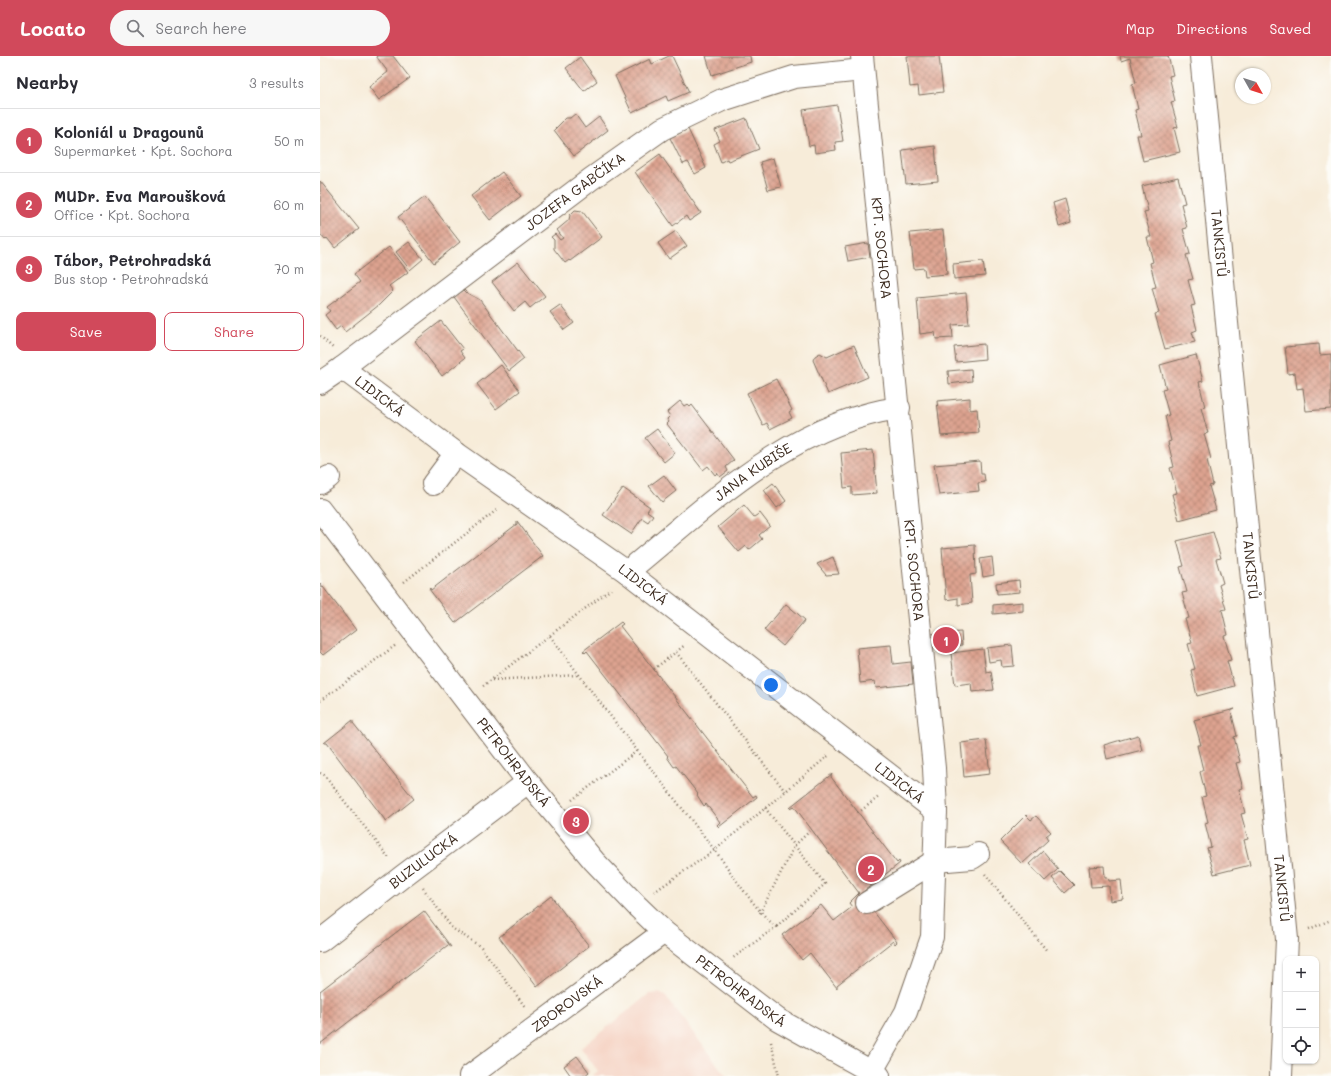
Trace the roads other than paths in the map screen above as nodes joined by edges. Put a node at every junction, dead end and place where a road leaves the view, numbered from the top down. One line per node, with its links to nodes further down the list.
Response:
1 (1201, 56): 19 (street, TANKISTŮ)
2 (863, 63): 3 (street, JOZEFA GABČÍKA); 5 (street, KPT. SOCHORA)
3 (342, 368): 4 (street, JOZEFA GABČÍKA); 6 (street, LIDICKÁ)
4 (320, 383)
5 (899, 408): 9 (street, JANA KUBIŠE); 11 (street, KPT. SOCHORA)
6 (456, 453): 7 (street); 9 (street, LIDICKÁ)
7 (433, 484)
8 (320, 510): 10 (street, PETROHRADSKÁ)
9 (622, 578): 11 (street, LIDICKÁ)
10 (528, 782): 15 (street, PETROHRADSKÁ); 16 (street, BUZULUCKÁ)
11 (936, 811): 13 (street, KPT. SOCHORA)
12 (978, 854): 13 (street)
13 (935, 861): 14 (street); 17 (street, KPT. SOCHORA)
14 (867, 903)
15 (664, 932): 17 (street, PETROHRADSKÁ); 18 (street, ZBOROVSKÁ)
16 (320, 941)
17 (873, 1075)
18 (470, 1076)
19 (1281, 1076)

